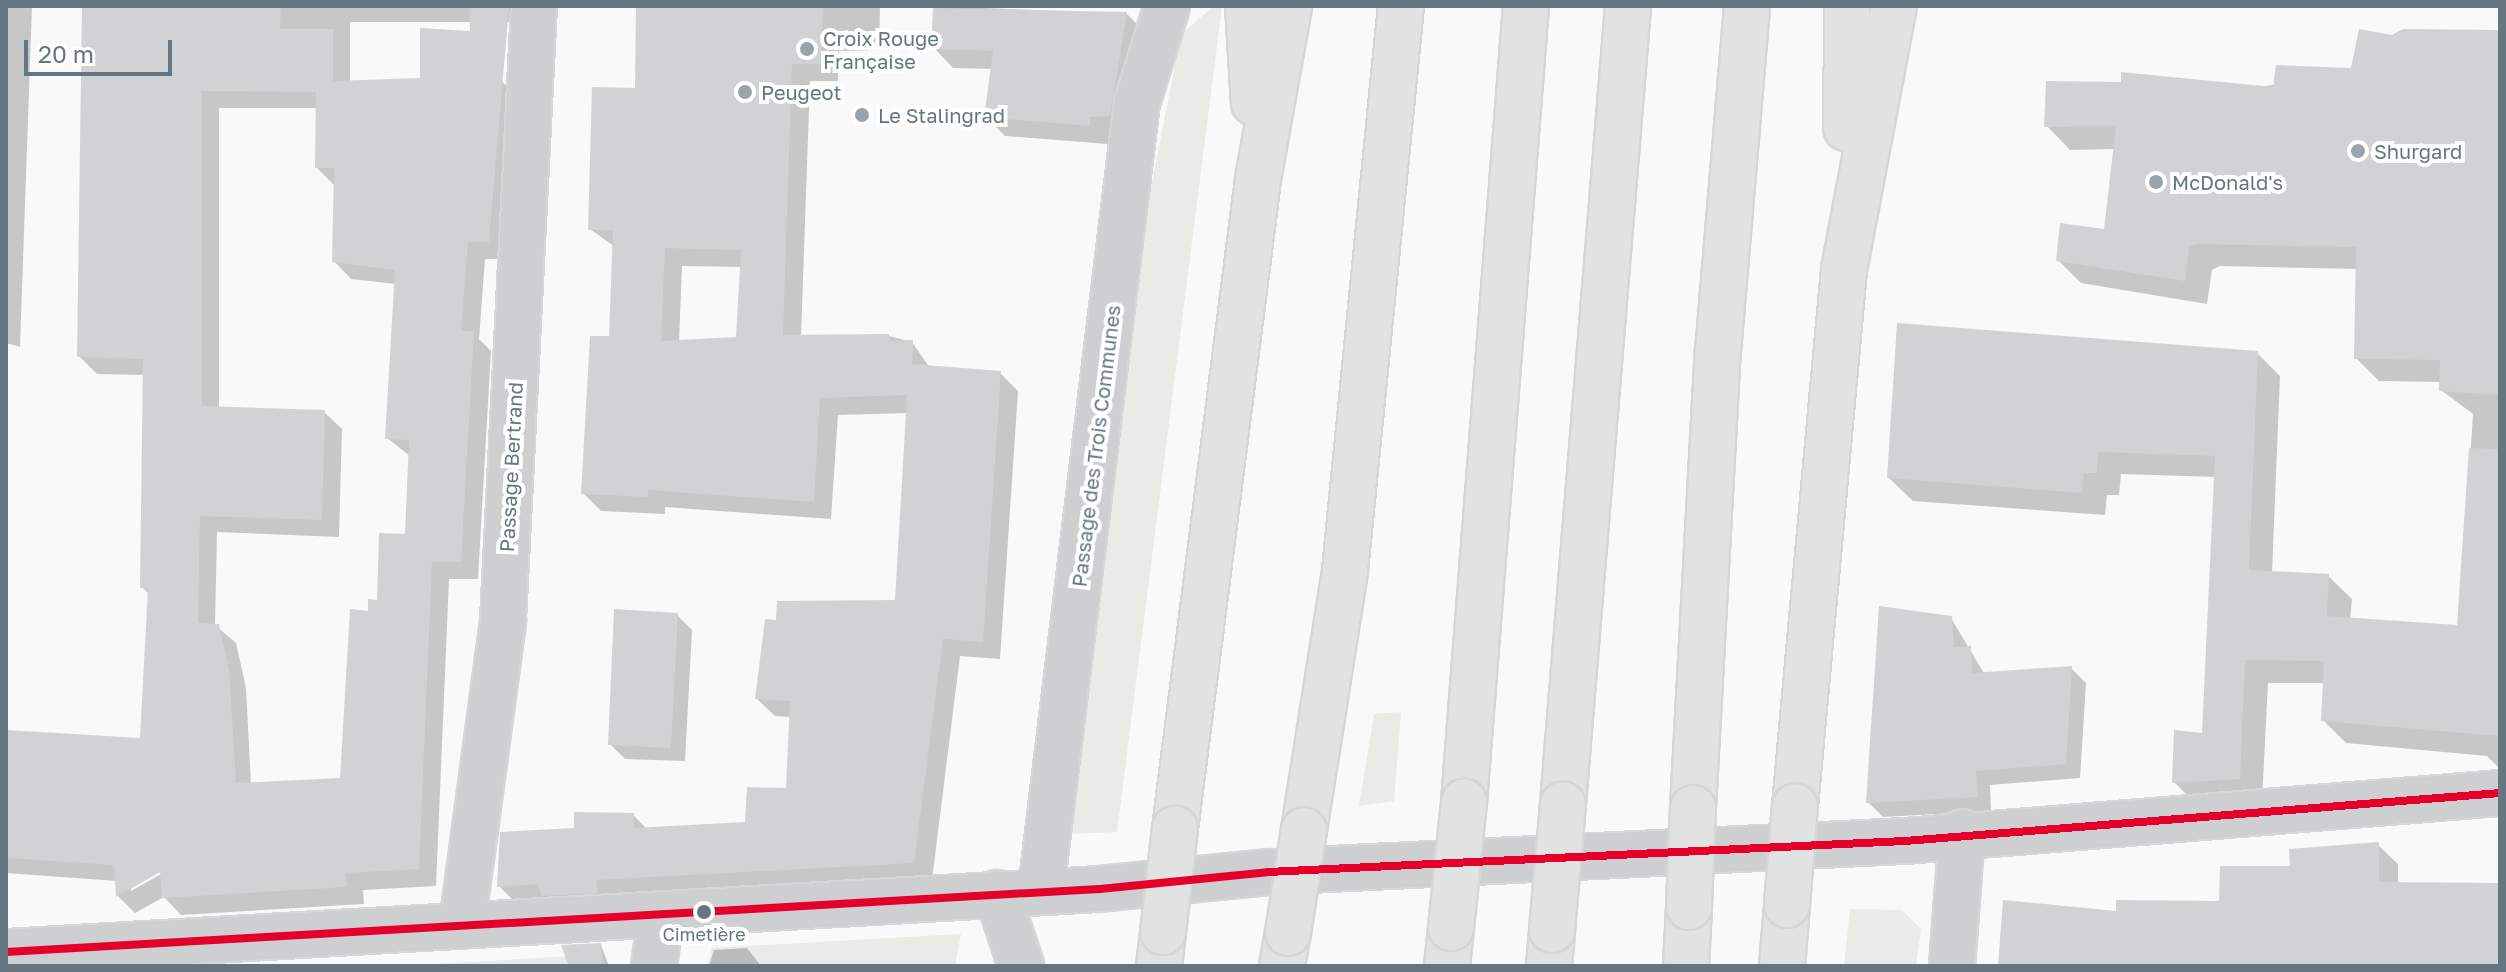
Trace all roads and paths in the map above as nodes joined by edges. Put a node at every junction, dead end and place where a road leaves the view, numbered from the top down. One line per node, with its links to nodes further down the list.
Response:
1 (534, 6): 18 (street, Passage Bertrand)
2 (1167, 6): 15 (street, Passage des Trois Communes)
3 (1248, 6): 11 (main road)
4 (1289, 6): 11 (main road)
5 (1401, 6): 22 (main road, bridge)
6 (1526, 6): 19 (main road, bridge)
7 (1628, 6): 20 (main road, bridge)
8 (1747, 6): 26 (main road, bridge)
9 (1847, 6): 12 (main road)
10 (1894, 6): 12 (main road)
11 (1258, 179): 21 (main road, bridge)
12 (1844, 270): 27 (main road, bridge)
13 (2500, 793): 14 (street)
14 (1962, 832): 15 (street); 28 (street)
15 (1041, 890): 16 (street)
16 (997, 893): 17 (street); 24 (street)
17 (661, 915): 18 (street); 25 (street)
18 (462, 925): 23 (street)
19 (1449, 947)
20 (1551, 948)
21 (1161, 949)
22 (1285, 949)
23 (6, 952)
24 (1021, 965)
25 (654, 966)
26 (1686, 966)
27 (1782, 966)
28 (1952, 966)

